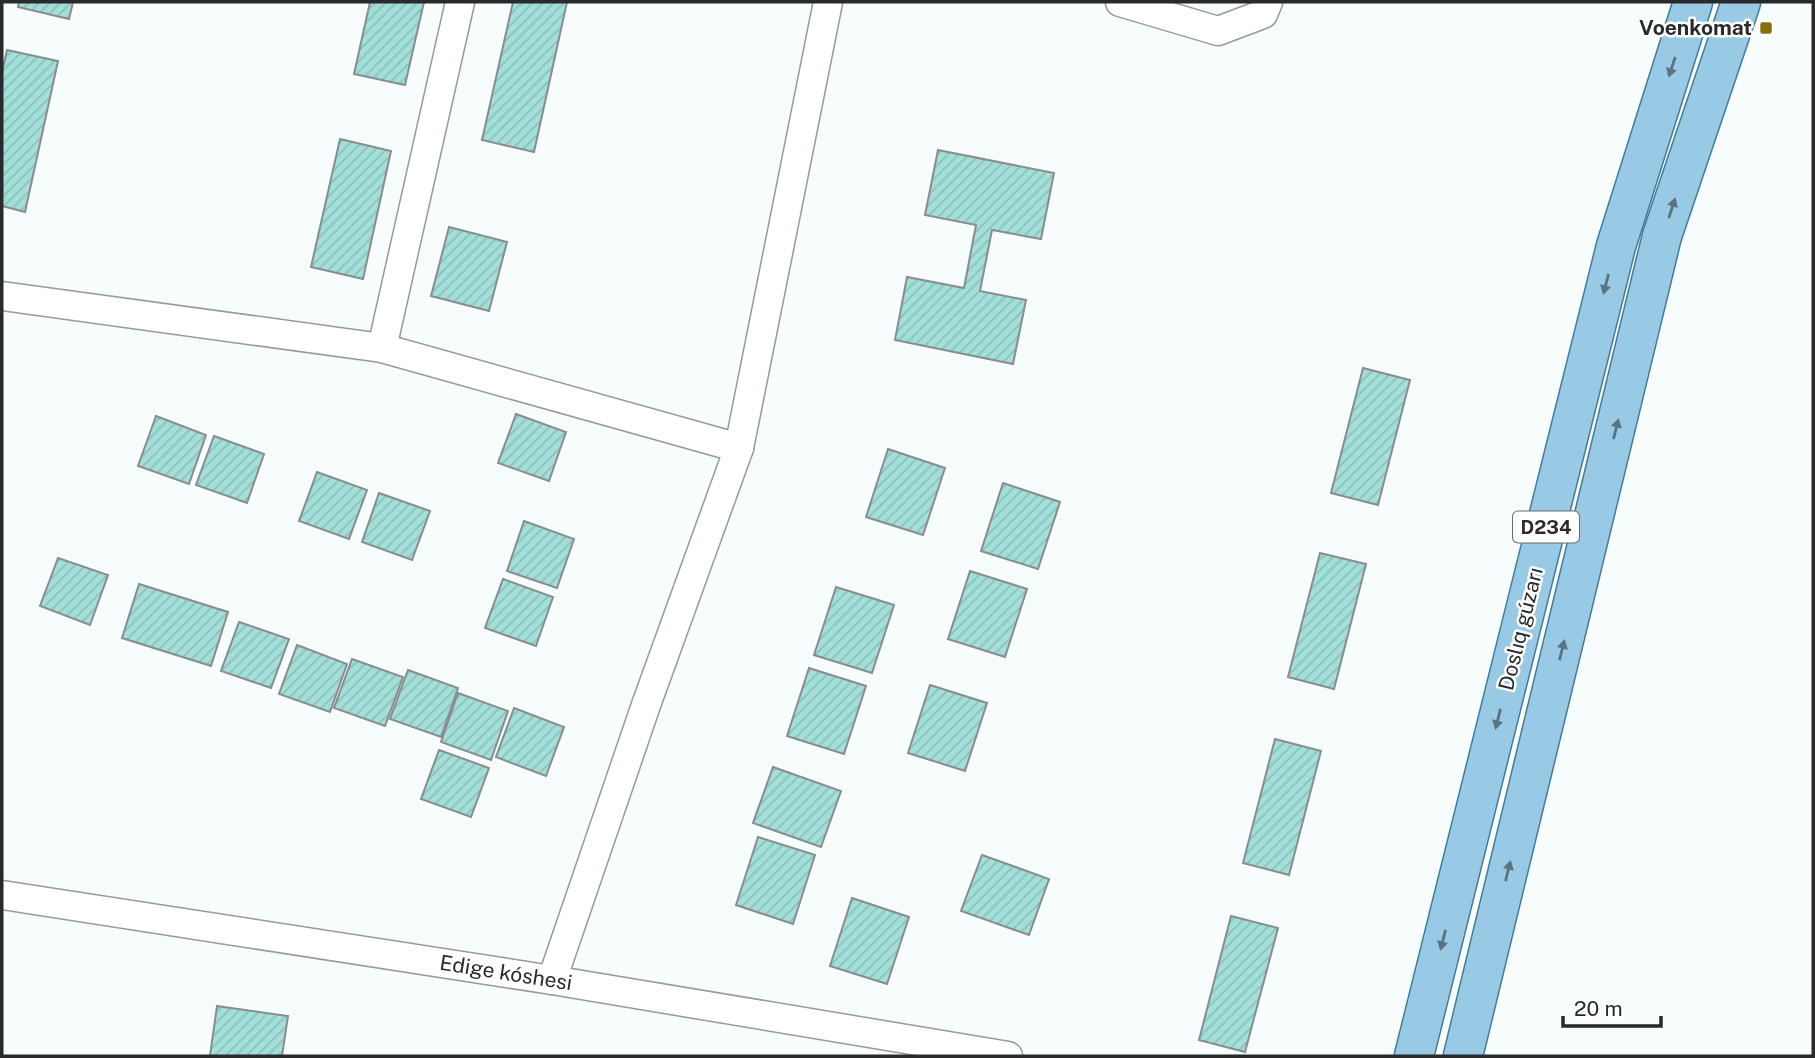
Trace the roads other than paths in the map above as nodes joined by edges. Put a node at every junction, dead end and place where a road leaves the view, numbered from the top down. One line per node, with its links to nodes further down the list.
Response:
1 (460, 2): 8 (street)
2 (828, 2): 9 (street)
3 (1120, 2): 4 (street)
4 (1268, 2)
5 (1693, 2): 13 (main road, Doslıq gúzarı / D234, one-way to 13)
6 (1741, 2): 14 (main road, D234, one-way to 6)
7 (2, 296): 8 (street)
8 (382, 348): 9 (street)
9 (739, 448): 11 (street)
10 (2, 895): 11 (street, Edige kóshesi)
11 (552, 980): 12 (street, Edige kóshesi)
12 (1008, 1056)
13 (1414, 1056)
14 (1463, 1056)

